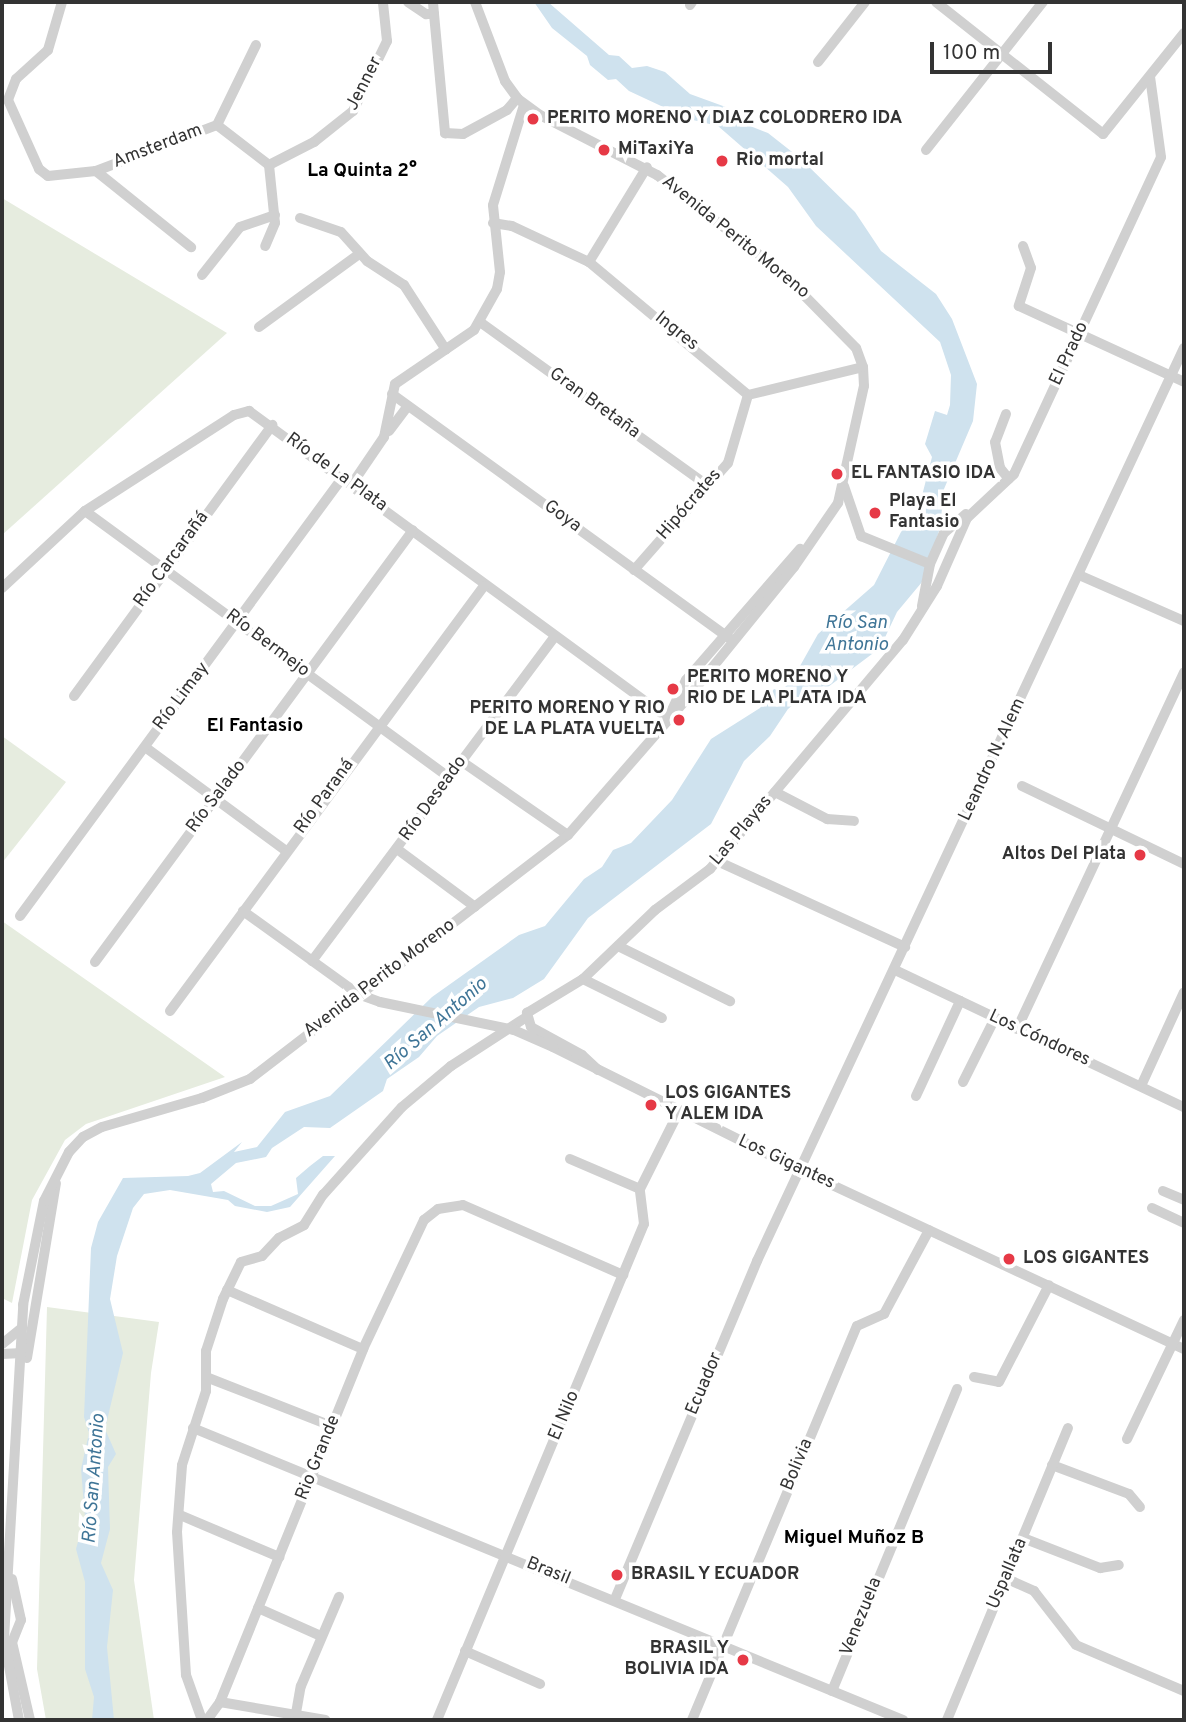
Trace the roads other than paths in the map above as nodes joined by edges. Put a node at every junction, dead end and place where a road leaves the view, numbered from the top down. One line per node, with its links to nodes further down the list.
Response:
1 (62, 2): 22 (street)
2 (383, 2): 20 (street, Jenner)
3 (408, 2): 9 (street)
4 (433, 2): 9 (street)
5 (475, 2): 17 (street)
6 (865, 2): 13 (street)
7 (936, 2): 12 (street)
8 (1043, 2): 12 (street)
9 (434, 14): 17 (street)
10 (1184, 33): 14 (street)
11 (256, 45): 18 (street, Amsterdam)
12 (1002, 53): 15 (street); 19 (street)
13 (818, 62)
14 (1150, 76): 15 (street); 16 (street, El Prado)
15 (1139, 91): 16 (street)
16 (1151, 96): 34 (street, El Prado)
17 (521, 102): 21 (street, Avenida Perito Moreno); 25 (street)
18 (217, 125): 20 (street); 22 (street, Amsterdam)
19 (926, 150)
20 (269, 165): 23 (street)
21 (647, 167): 30 (street); 37 (street, Avenida Perito Moreno)
22 (96, 171): 28 (street)
23 (275, 215): 26 (street); 31 (street)
24 (300, 218): 29 (street)
25 (493, 223): 30 (street, Ingres); 32 (street)
26 (265, 246)
27 (1023, 246): 34 (street)
28 (191, 247)
29 (359, 254): 33 (street); 36 (street)
30 (589, 262): 41 (street, Ingres)
31 (202, 275)
32 (480, 322): 36 (street); 50 (street, Gran Bretaña)
33 (259, 327)
34 (1079, 334): 38 (street); 47 (street, El Prado)
35 (1184, 348): 38 (street, Leandro N. Alem)
36 (446, 350): 40 (street)
37 (863, 367): 41 (street); 49 (street, Avenida Perito Moreno)
38 (1171, 376): 39 (street); 58 (street, Leandro N. Alem)
39 (1184, 382)
40 (392, 394): 42 (street, Goya); 45 (street)
41 (748, 395): 50 (street, Hipócrates)
42 (408, 406): 45 (street); 57 (street, Goya)
43 (1006, 414): 47 (street)
44 (272, 425): 46 (street, Río de La Plata); 52 (street, Río de La Plata); 56 (street, Río Carcarañá)
45 (384, 437): 48 (street)
46 (343, 477): 48 (street, Río de La Plata); 63 (street, Río Limay)
47 (1009, 479): 51 (street, El Prado)
48 (352, 484): 53 (street, Río de La Plata)
49 (844, 484): 54 (street, Avenida Perito Moreno); 55 (street)
50 (708, 486): 57 (street, Hipócrates)
51 (975, 508): 55 (street); 61 (street, El Prado)
52 (85, 511): 56 (street, Río Bermejo); 60 (street, Río de La Plata)
53 (413, 530): 59 (street, Río de La Plata); 68 (street, Río Salado)
54 (813, 538): 64 (street, Avenida Perito Moreno); 66 (street, Avenida Perito Moreno)
55 (930, 564): 61 (street)
56 (166, 568): 63 (street, Río Bermejo); 69 (street, Río Carcarañá)
57 (634, 570): 64 (street, Goya)
58 (1079, 575): 62 (street); 89 (street, Leandro N. Alem)
59 (484, 586): 65 (street, Río de La Plata); 71 (street, Río Paraná)
60 (2, 588)
61 (921, 610): 76 (street, Las Playas)
62 (1184, 621)
63 (238, 622): 68 (street, Río Bermejo); 72 (street, Río Limay)
64 (723, 634): 66 (street, Goya); 70 (street, Avenida Perito Moreno)
65 (554, 637): 70 (street, Río de La Plata); 73 (street, Río Deseado)
66 (733, 641): 70 (street, Avenida Perito Moreno)
67 (1184, 671): 79 (street)
68 (308, 675): 71 (street, Río Bermejo); 77 (street, Río Salado)
69 (74, 696)
70 (668, 719): 80 (street, Avenida Perito Moreno)
71 (377, 727): 74 (street, Río Bermejo); 82 (street, Río Paraná)
72 (145, 747): 77 (street); 87 (street, Río Limay)
73 (461, 761): 74 (street, Río Deseado); 80 (street)
74 (448, 777): 81 (street, Río Deseado)
75 (1021, 786): 79 (street)
76 (775, 792): 78 (street); 83 (street, Las Playas)
77 (216, 799): 82 (street); 91 (street, Río Salado)
78 (854, 821)
79 (1110, 828): 84 (street); 102 (street)
80 (568, 835): 85 (street, Avenida Perito Moreno)
81 (397, 849): 85 (street); 90 (street, Río Deseado)
82 (286, 851): 86 (street, Río Paraná)
83 (717, 862): 88 (street, Las Playas); 89 (street)
84 (1184, 864)
85 (475, 906): 95 (street, Avenida Perito Moreno)
86 (243, 911): 90 (street, Los Gigantes); 98 (street, Río Paraná)
87 (20, 916)
88 (618, 946): 93 (street, Las Playas); 96 (street)
89 (905, 947): 92 (street, Leandro N. Alem)
90 (312, 961): 95 (street, Los Gigantes)
91 (95, 962)
92 (895, 970): 97 (street, Los Cóndores); 110 (street, Leandro N. Alem)
93 (583, 979): 99 (street, Las Playas); 100 (street)
94 (1184, 992): 105 (street)
95 (358, 994): 103 (street, Los Gigantes, bridge); 111 (street, Avenida Perito Moreno)
96 (730, 1001)
97 (960, 1001): 101 (street, Los Cóndores); 106 (street)
98 (170, 1011)
99 (526, 1016): 103 (street); 120 (street, Las Playas)
100 (662, 1018)
101 (995, 1018): 102 (street, Los Cóndores); 104 (street)
102 (1017, 1028): 105 (street, Los Cóndores)
103 (598, 1070): 108 (street, Los Gigantes)
104 (963, 1082)
105 (1140, 1086): 107 (street, Los Cóndores)
106 (916, 1096)
107 (1184, 1107)
108 (678, 1111): 110 (street, Los Gigantes); 112 (street)
109 (570, 1159): 112 (street)
110 (800, 1170): 117 (street, Los Gigantes); 148 (street, Ecuador)
111 (56, 1178): 122 (street, Avenida Perito Moreno); 131 (street, Avenida Perito Moreno)
112 (640, 1189): 118 (street, El Nilo)
113 (1163, 1191): 114 (street)
114 (1184, 1200)
115 (1152, 1208): 116 (street)
116 (1184, 1223)
117 (929, 1230): 119 (street, Los Gigantes); 155 (street, Bolivia)
118 (623, 1275): 125 (street, Rio Grande); 142 (street, El Nilo)
119 (1049, 1286): 123 (street, Los Gigantes); 130 (street)
120 (227, 1290): 125 (street); 129 (street, Las Playas)
121 (1184, 1320): 123 (street)
122 (22, 1328): 124 (street); 127 (street, Avenida Perito Moreno)
123 (1173, 1344): 126 (street, Los Gigantes); 136 (street)
124 (2, 1345)
125 (363, 1349): 133 (street, Rio Grande)
126 (1184, 1349)
127 (22, 1353): 128 (street); 131 (street, Avenida Perito Moreno)
128 (2, 1354)
129 (206, 1377): 133 (street); 134 (street, Las Playas)
130 (974, 1377)
131 (22, 1379): 145 (street, Avenida Perito Moreno)
132 (957, 1389): 158 (street, Venezuela)
133 (332, 1426): 138 (street, Rio Grande)
134 (192, 1427): 138 (street, Brasil); 140 (street, Las Playas)
135 (1068, 1428): 137 (street, Uspallata)
136 (1127, 1439)
137 (1052, 1465): 139 (street); 141 (street, Uspallata)
138 (312, 1475): 142 (street, Brasil); 143 (street, Rio Grande)
139 (1140, 1507)
140 (180, 1516): 143 (street); 164 (street, Las Playas)
141 (1023, 1538): 144 (street); 146 (street, Uspallata)
142 (506, 1555): 148 (street, Brasil); 156 (street, El Nilo)
143 (279, 1557): 149 (street, Rio Grande)
144 (1119, 1565)
145 (11, 1568): 150 (street, Avenida Perito Moreno); 151 (street, Avenida Perito Moreno)
146 (1005, 1578): 159 (street); 169 (street, Uspallata)
147 (339, 1597): 154 (street)
148 (615, 1599): 155 (street, Brasil)
149 (258, 1608): 154 (street); 160 (street, Rio Grande)
150 (18, 1610): 151 (street); 153 (street, Avenida Perito Moreno)
151 (4, 1613): 152 (street, Avenida Perito Moreno)
152 (3, 1628): 153 (street); 162 (street, Avenida Perito Moreno)
153 (18, 1628): 163 (street, Avenida Perito Moreno)
154 (321, 1636): 161 (street)
155 (723, 1645): 158 (street, Brasil); 167 (street, Bolivia)
156 (465, 1651): 157 (street); 166 (street, El Nilo)
157 (540, 1684)
158 (832, 1691): 168 (street, Brasil)
159 (1184, 1691)
160 (219, 1702): 161 (street); 164 (street, Rio Grande)
161 (296, 1713): 165 (street)
162 (19, 1720)
163 (30, 1720)
164 (205, 1720)
165 (325, 1720)
166 (437, 1720)
167 (692, 1720)
168 (903, 1720)
169 (947, 1720)

